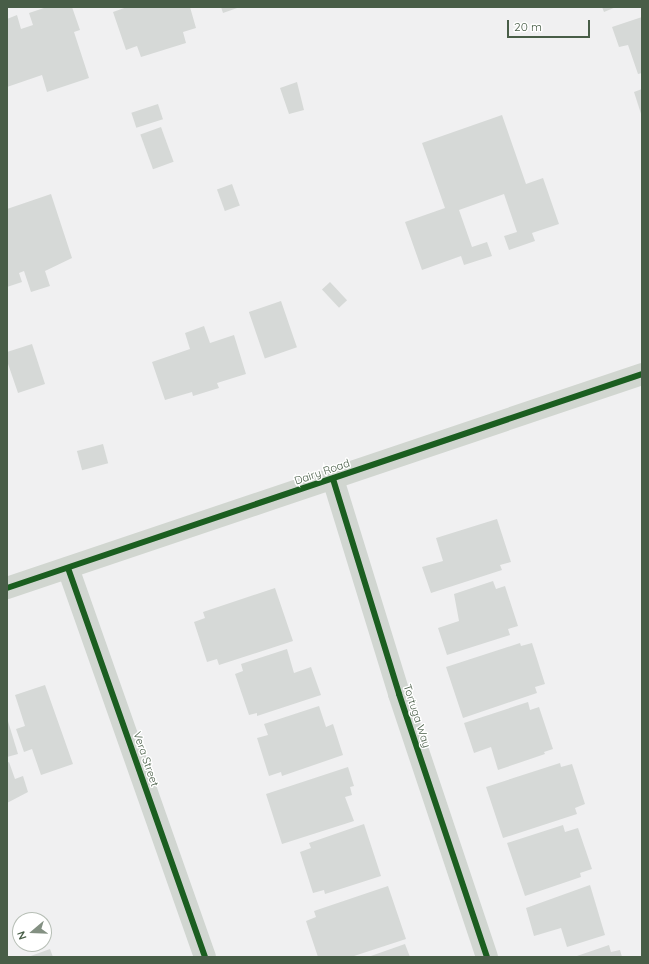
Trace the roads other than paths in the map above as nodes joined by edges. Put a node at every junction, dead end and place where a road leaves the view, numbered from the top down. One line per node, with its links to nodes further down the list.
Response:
1 (642, 374): 2 (street, Dairy Road)
2 (333, 479): 3 (street, Dairy Road); 6 (street, Tortuga Way)
3 (68, 568): 4 (street, Dairy Road); 5 (street, Vera Street)
4 (7, 588)
5 (205, 957)
6 (487, 957)

